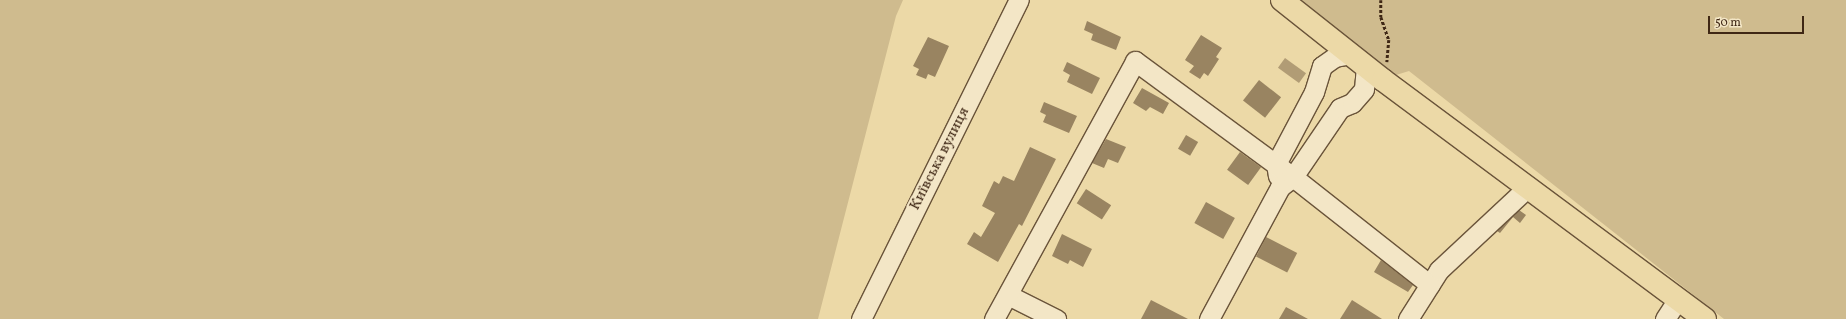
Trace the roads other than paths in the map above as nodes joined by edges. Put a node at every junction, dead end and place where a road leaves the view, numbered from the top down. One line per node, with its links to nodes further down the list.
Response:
1 (1020, 0): 12 (street, Київська вулиця)
2 (1282, 0): 3 (main road)
3 (1358, 60): 4 (street); 5 (street); 8 (main road)
4 (1314, 92): 5 (street); 6 (street)
5 (1340, 108): 7 (street)
6 (1276, 164): 7 (street); 10 (street)
7 (1287, 182): 9 (street); 15 (street)
8 (1528, 186): 9 (street); 11 (main road)
9 (1430, 285): 16 (street)
10 (1008, 295): 13 (street); 14 (street)
11 (1678, 299): 17 (street); 18 (main road)
12 (861, 319)
13 (994, 319)
14 (1056, 319)
15 (1209, 319)
16 (1408, 319)
17 (1665, 319)
18 (1705, 319)

